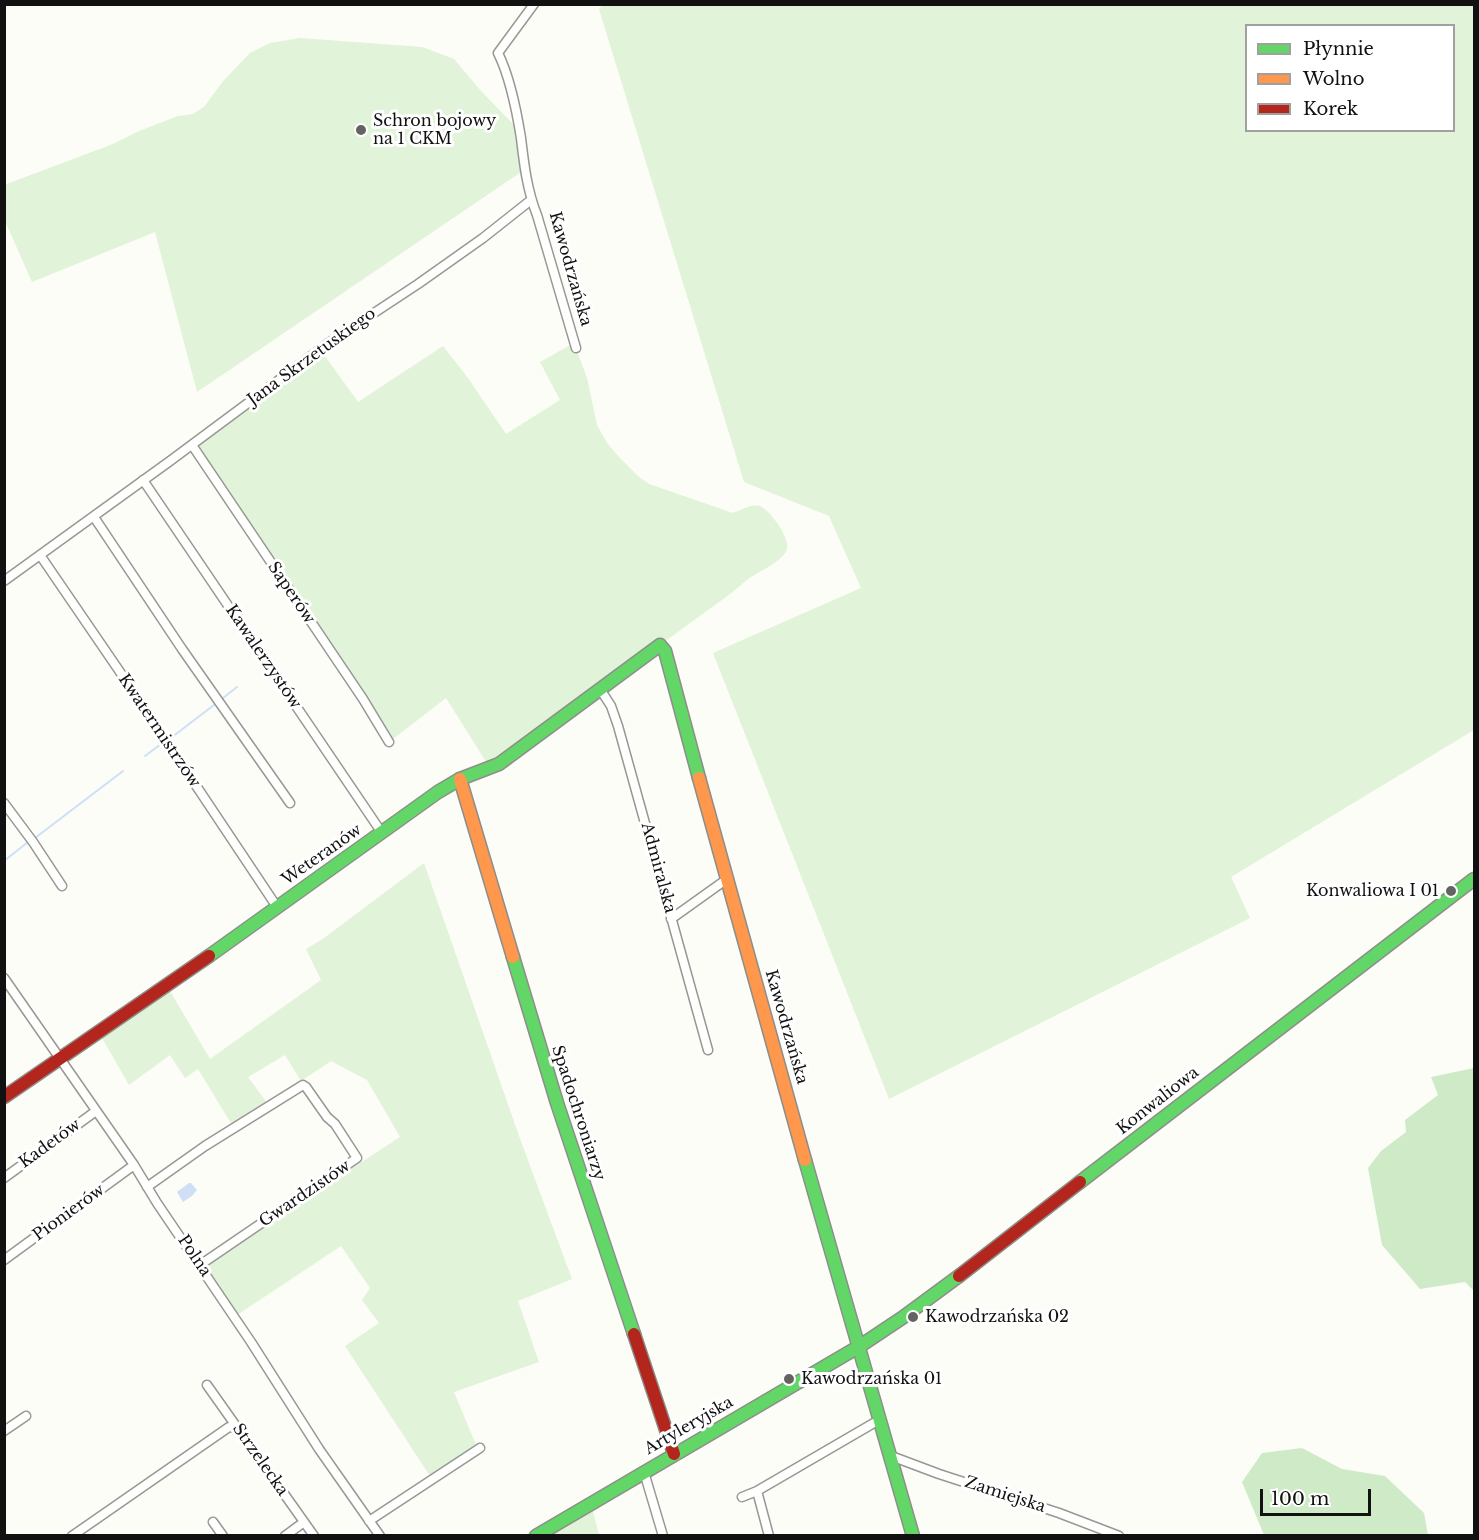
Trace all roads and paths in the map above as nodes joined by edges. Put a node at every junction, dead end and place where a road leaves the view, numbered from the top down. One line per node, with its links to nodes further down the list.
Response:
1 (534, 4): 2 (street, Kawodrzańska)
2 (531, 200): 3 (street, Kawodrzańska); 4 (street, Jana Skrzetuskiego)
3 (576, 348)
4 (192, 445): 5 (street, Jana Skrzetuskiego); 11 (street, Saperów)
5 (143, 480): 6 (street, Jana Skrzetuskiego); 15 (street, Kawalerzystów)
6 (94, 517): 7 (street, Jana Skrzetuskiego); 14 (street)
7 (40, 555): 8 (street, Jana Skrzetuskiego); 19 (street, Kwatermistrzów)
8 (4, 581)
9 (660, 645): 10 (street, Weteranów); 16 (street, Kawodrzańska)
10 (600, 689): 12 (street, Weteranów); 20 (street, Admiralska)
11 (388, 742)
12 (460, 779): 15 (street, Weteranów); 38 (street, Spadochroniarzy)
13 (4, 803): 18 (street)
14 (290, 803)
15 (382, 833): 19 (street, Weteranów)
16 (727, 879): 20 (street); 31 (street, Kawodrzańska)
17 (1474, 879): 31 (street, Konwaliowa)
18 (62, 886)
19 (277, 907): 23 (street, Weteranów)
20 (671, 919): 22 (street, Admiralska)
21 (4, 978): 23 (street, Polna)
22 (708, 1050)
23 (61, 1059): 24 (street, Weteranów); 25 (street, Polna)
24 (4, 1097)
25 (96, 1111): 26 (street, Polna); 27 (street, Kadetów)
26 (134, 1165): 28 (street, Polna); 29 (street, Pionierów)
27 (4, 1178)
28 (147, 1187): 30 (street, Polna); 30 (street, Gwardzistów)
29 (4, 1260)
30 (200, 1265): 43 (street, Polna)
31 (860, 1346): 34 (street, Kawodrzańska); 38 (street, Artyleryjska)
32 (207, 1384): 35 (street, Strzelecka)
33 (26, 1416): 36 (street)
34 (879, 1420): 39 (street, Kawodrzańska); 41 (street)
35 (238, 1428): 45 (street, Strzelecka); 46 (street)
36 (4, 1431)
37 (480, 1448): 43 (street)
38 (674, 1454): 40 (street, Artyleryjska)
39 (891, 1456): 54 (street, Kawodrzańska); 55 (street, Zamiejska)
40 (644, 1472): 51 (street, Artyleryjska); 52 (street)
41 (757, 1491): 42 (street); 53 (street)
42 (742, 1497)
43 (369, 1521): 50 (street, Polna)
44 (213, 1522): 47 (street)
45 (304, 1522): 48 (street); 49 (street, Strzelecka)
46 (72, 1536)
47 (224, 1536)
48 (285, 1536)
49 (314, 1536)
50 (380, 1536)
51 (536, 1536)
52 (663, 1536)
53 (769, 1536)
54 (913, 1536)
55 (1119, 1536)

